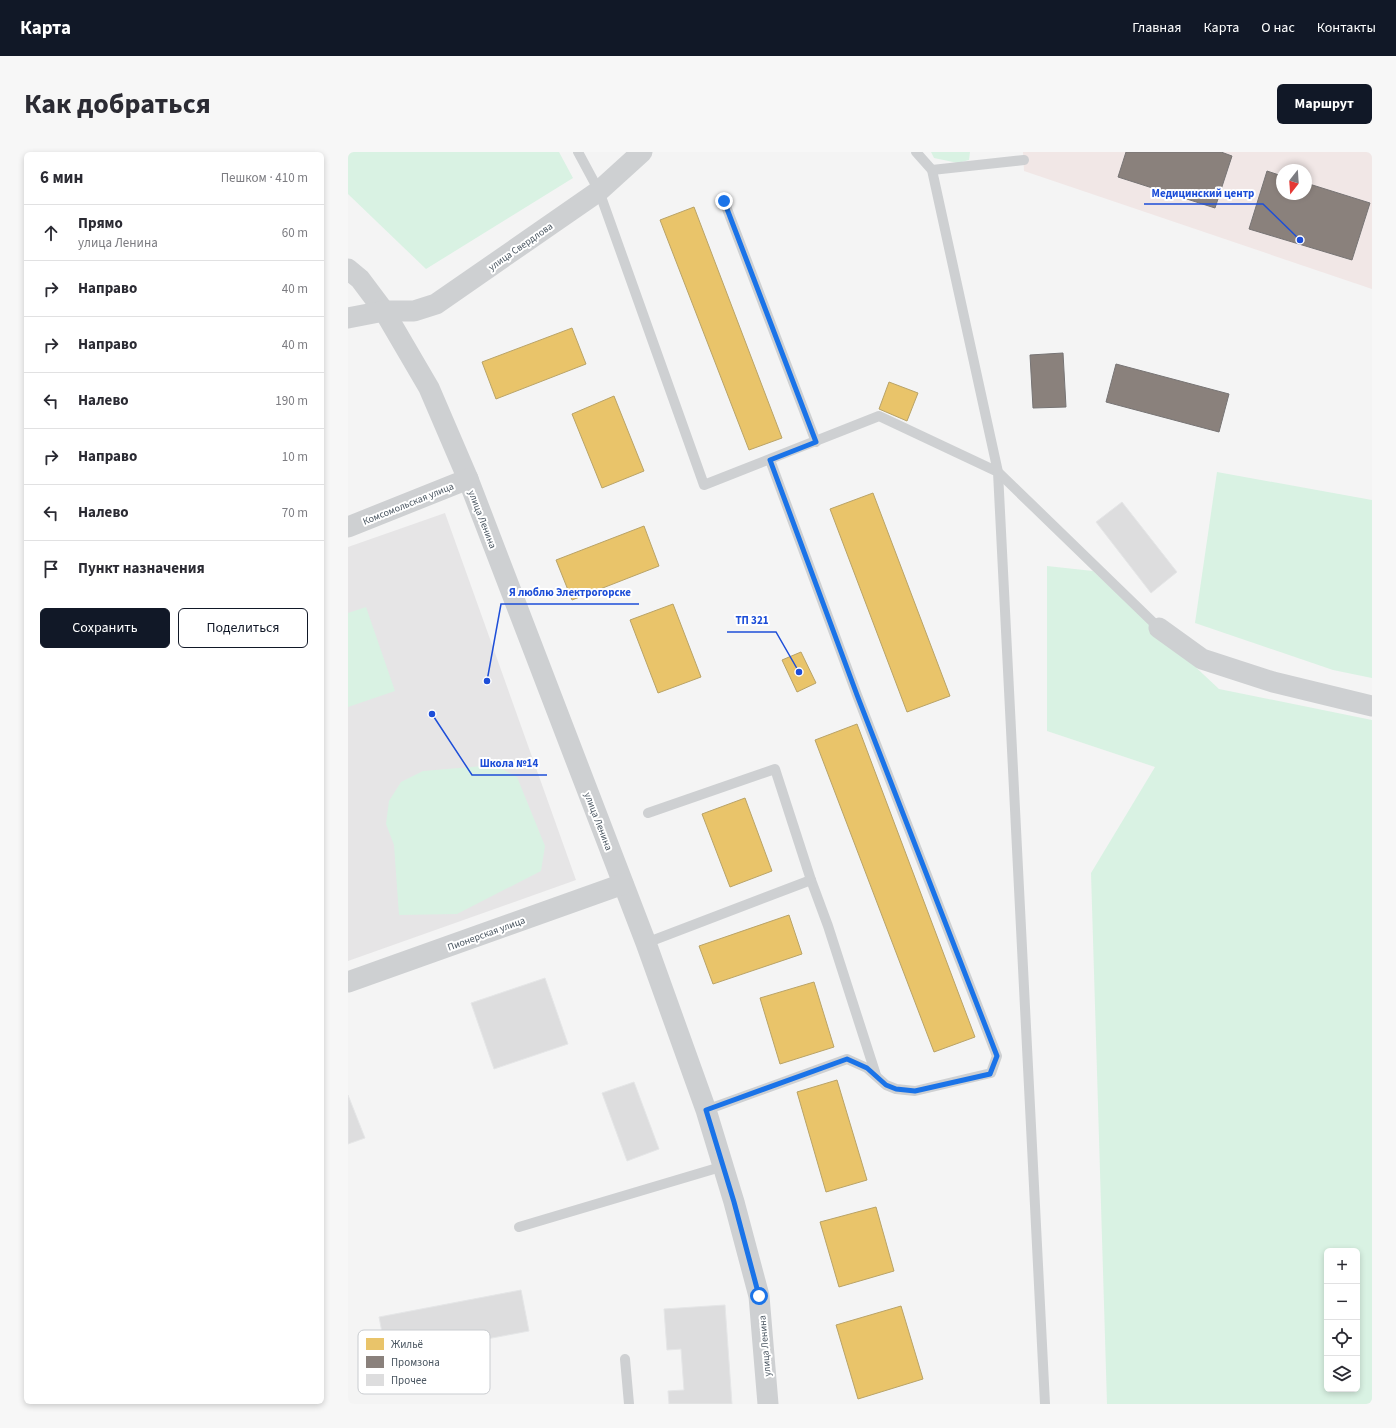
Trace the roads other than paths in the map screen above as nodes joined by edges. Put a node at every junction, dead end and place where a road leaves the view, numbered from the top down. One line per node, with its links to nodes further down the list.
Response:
1 (578, 152): 6 (lane)
2 (642, 152): 6 (street, улица Свердлова)
3 (916, 152): 5 (lane)
4 (1024, 160): 5 (lane)
5 (932, 170): 13 (lane)
6 (599, 191): 9 (street, улица Свердлова); 12 (lane)
7 (724, 201): 11 (lane)
8 (348, 269): 9 (street, улица Ленина)
9 (384, 311): 10 (street, улица Свердлова); 14 (street, улица Ленина)
10 (348, 318)
11 (816, 442): 12 (lane); 13 (lane)
12 (770, 460): 23 (lane)
13 (998, 472): 16 (lane); 30 (lane)
14 (468, 479): 15 (street, Комсомольская улица); 20 (street, улица Ленина)
15 (348, 527)
16 (1159, 628): 17 (street)
17 (1372, 706)
18 (648, 813): 19 (lane)
19 (811, 880): 21 (lane); 23 (lane)
20 (623, 884): 21 (street, улица Ленина); 22 (street, Пионерская улица)
21 (646, 943): 24 (street, улица Ленина)
22 (348, 982)
23 (876, 1077): 24 (lane)
24 (706, 1110): 25 (street, улица Ленина)
25 (724, 1166): 26 (lane); 29 (street, улица Ленина)
26 (519, 1227)
27 (625, 1359): 28 (lane)
28 (629, 1404)
29 (768, 1404)
30 (1045, 1404)

